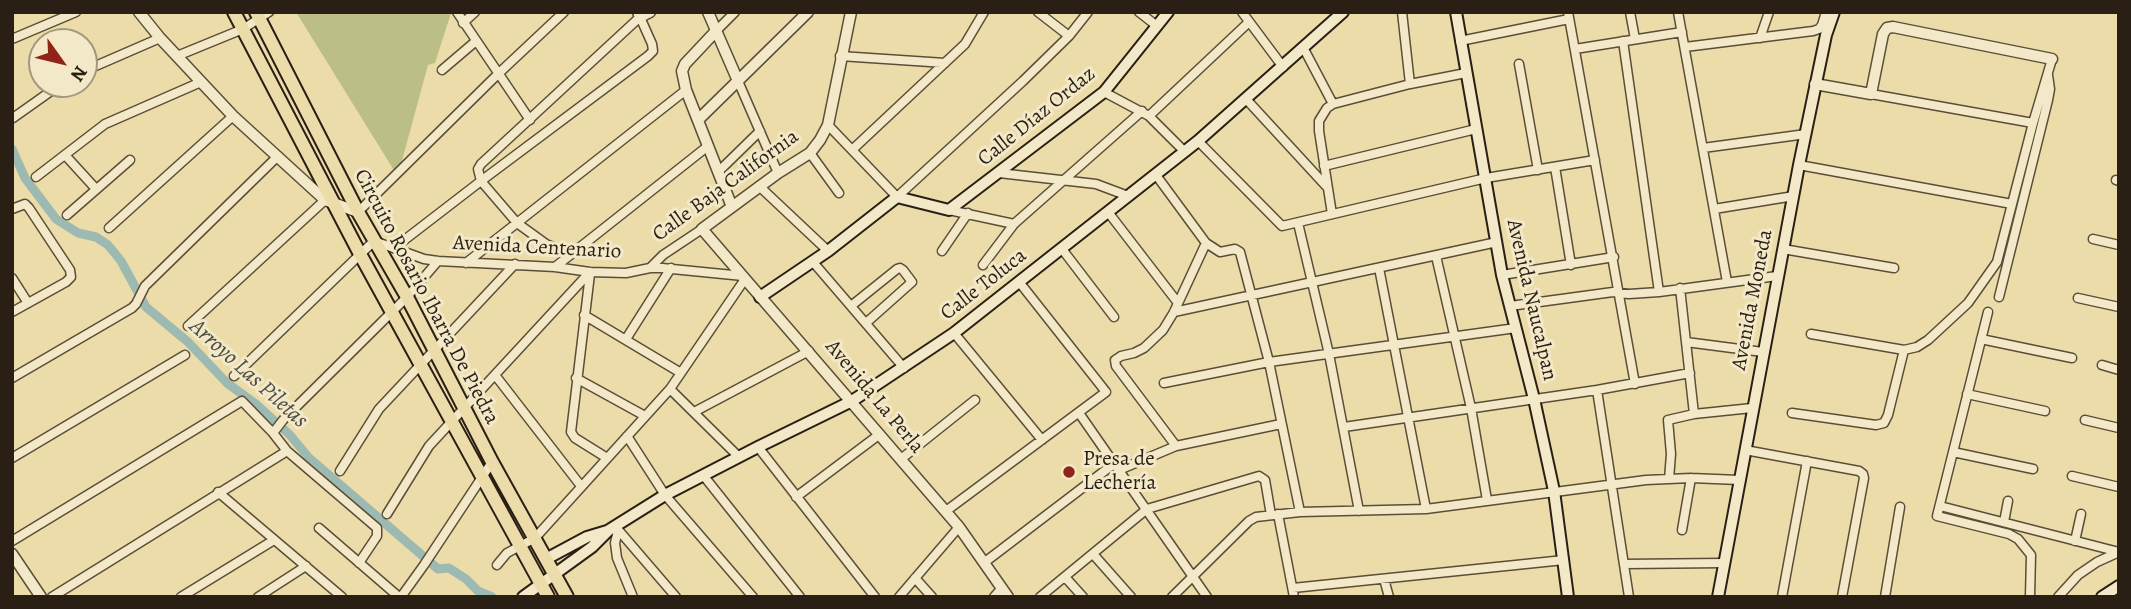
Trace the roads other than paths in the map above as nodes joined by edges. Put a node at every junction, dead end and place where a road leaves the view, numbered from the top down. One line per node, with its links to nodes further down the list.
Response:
1 (76, 12): 38 (street)
2 (139, 12): 36 (street)
3 (234, 12): 32 (main road)
4 (457, 12): 30 (street)
5 (475, 12): 30 (street)
6 (564, 12): 56 (street)
7 (650, 12): 27 (street)
8 (708, 12): 33 (street)
9 (735, 12): 33 (street)
10 (808, 12): 57 (street)
11 (851, 12): 47 (street, Calle Baja California)
12 (984, 12): 49 (street)
13 (1038, 12): 35 (street)
14 (1088, 12): 35 (street)
15 (1139, 12): 31 (street)
16 (1168, 12): 31 (main road, Calle Díaz Ordaz)
17 (1242, 12): 29 (street)
18 (1343, 12): 44 (main road, Calle Toluca)
19 (1402, 12): 60 (street)
20 (1457, 12): 41 (main road, Avenida Naucalpan)
21 (1630, 12): 39 (street)
22 (1678, 12): 34 (street)
23 (1769, 12): 37 (street)
24 (1826, 12): 37 (street)
25 (1834, 12): 59 (main road, Avenida Moneda)
26 (262, 15): 32 (street); 112 (main road, Circuito Rosario Ibarra De Piedra)
27 (639, 15): 70 (street); 98 (street)
28 (1569, 15): 41 (street); 45 (street)
29 (1249, 22): 52 (street); 67 (street)
30 (464, 23): 40 (street)
31 (1157, 26): 62 (main road, Calle Díaz Ordaz)
32 (243, 29): 46 (street); 106 (main road)
33 (716, 31): 57 (street); 61 (street)
34 (1682, 32): 39 (street); 43 (street)
35 (1069, 36): 105 (street)
36 (160, 38): 46 (street); 51 (street)
37 (1760, 38): 43 (street)
38 (12, 39)
39 (1635, 39): 42 (street)
40 (476, 41): 53 (street); 56 (street)
41 (1460, 41): 55 (main road, Avenida Naucalpan)
42 (1623, 41): 45 (street); 159 (street)
43 (1685, 47): 79 (street)
44 (1304, 49): 52 (main road, Calle Toluca); 66 (street)
45 (1575, 49): 86 (street)
46 (177, 56): 58 (street)
47 (840, 56): 49 (street); 73 (street, Calle Baja California)
48 (2052, 59): 54 (street); 63 (street)
49 (945, 63): 80 (street)
50 (1519, 64): 90 (street)
51 (98, 65)
52 (1283, 67): 65 (main road, Calle Toluca)
53 (442, 70)
54 (2048, 72): 72 (street); 136 (street)
55 (1466, 73): 60 (street); 74 (main road, Avenida Naucalpan)
56 (498, 74): 70 (street); 112 (street)
57 (738, 81): 71 (street); 75 (street)
58 (201, 82): 68 (street); 83 (street)
59 (1815, 83): 63 (street); 76 (main road, Avenida Moneda)
60 (1410, 84): 66 (street)
61 (686, 90): 71 (street); 117 (street)
62 (1104, 92): 67 (street); 93 (main road, Calle Díaz Ordaz)
63 (1871, 94): 72 (street)
64 (41, 98): 69 (street)
65 (1247, 99): 77 (main road, Calle Toluca); 100 (street)
66 (1333, 104): 88 (street)
67 (1145, 113): 82 (street); 97 (street)
68 (233, 116): 84 (street); 120 (street)
69 (13, 118)
70 (530, 120): 98 (street)
71 (698, 120): 78 (street)
72 (2033, 123): 107 (street)
73 (828, 125): 80 (street); 81 (street, Calle Baja California)
74 (1476, 129): 88 (street); 96 (main road, Avenida Naucalpan)
75 (760, 131): 91 (street, Calle Baja California); 92 (street)
76 (1806, 134): 79 (street); 87 (main road, Avenida Moneda)
77 (1198, 141): 82 (main road, Calle Toluca); 118 (street)
78 (708, 146): 91 (street); 133 (street)
79 (1703, 148): 110 (street)
80 (852, 150): 105 (street)
81 (810, 152): 92 (street, Calle Baja California); 102 (street)
82 (1185, 152): 94 (main road, Calle Toluca)
83 (65, 155): 95 (street); 101 (street)
84 (278, 156): 106 (street); 202 (street)
85 (131, 160): 101 (street)
86 (1595, 160): 89 (street); 135 (street)
87 (1799, 165): 104 (main road, Avenida Moneda); 107 (street)
88 (1324, 166): 100 (street)
89 (1555, 167): 90 (street); 143 (street)
90 (1538, 170): 96 (street)
91 (718, 172): 108 (street)
92 (779, 173): 99 (street, Calle Baja California)
93 (999, 173): 97 (street); 111 (main road, Calle Díaz Ordaz)
94 (1156, 175): 103 (main road, Calle Toluca); 125 (street)
95 (36, 177)
96 (1486, 178): 115 (street); 124 (main road, Avenida Naucalpan)
97 (1065, 180): 103 (street); 119 (street)
98 (481, 181): 117 (street); 127 (street)
99 (759, 186): 108 (street, Calle Baja California); 130 (street)
100 (1327, 187): 115 (street)
101 (96, 189): 116 (street)
102 (839, 193)
103 (1128, 196): 113 (main road, Calle Toluca)
104 (1794, 196): 110 (street); 128 (main road, Avenida Moneda)
105 (897, 197): 111 (main road); 130 (main road)
106 (329, 202): 112 (street); 132 (main road); 177 (street)
107 (2012, 204): 139 (street)
108 (732, 207): 121 (street, Calle Baja California)
109 (12, 209): 165 (street)
110 (1713, 209): 155 (street)
111 (949, 210): 114 (street)
112 (358, 212): 123 (main road, Circuito Rosario Ibarra De Piedra)
113 (1108, 212): 129 (main road, Calle Toluca); 166 (street)
114 (968, 213): 119 (street); 131 (street)
115 (1332, 214): 118 (street)
116 (67, 215)
117 (517, 223): 133 (street); 140 (street)
118 (1298, 223): 154 (street)
119 (1014, 224): 142 (street)
120 (109, 228)
121 (702, 229): 145 (street, Calle Baja California); 153 (street, Avenida La Perla)
122 (2093, 239): 126 (street)
123 (374, 241): 127 (street, Avenida Centenario); 132 (street); 161 (main road, Circuito Rosario Ibarra De Piedra)
124 (1497, 242): 134 (street); 150 (main road, Avenida Naucalpan)
125 (1206, 243): 160 (street); 166 (street)
126 (2119, 245)
127 (394, 248): 137 (street, Avenida Centenario)
128 (1783, 248): 148 (street); 151 (main road, Avenida Moneda)
129 (1062, 249): 156 (main road, Calle Toluca); 175 (street)
130 (828, 251): 138 (main road)
131 (942, 251)
132 (360, 254): 171 (main road); 201 (street)
133 (571, 254): 144 (street)
134 (1436, 256): 147 (street); 181 (street)
135 (1614, 257): 143 (street); 158 (street)
136 (2008, 260): 139 (street); 163 (street)
137 (438, 261): 140 (street, Avenida Centenario); 161 (street)
138 (813, 262): 162 (main road); 167 (street)
139 (1997, 262): 186 (street)
140 (466, 263): 141 (street, Avenida Centenario)
141 (515, 264): 144 (street, Avenida Centenario); 187 (street)
142 (983, 265)
143 (1571, 265): 150 (street)
144 (555, 267): 149 (street, Avenida Centenario)
145 (650, 268): 146 (street, Avenida Centenario); 149 (street, Avenida Centenario)
146 (671, 268): 153 (street, Avenida Centenario); 182 (street)
147 (1379, 268): 154 (street); 185 (street)
148 (1894, 268)
149 (590, 272): 174 (street); 200 (street)
150 (1502, 275): 168 (main road, Avenida Naucalpan)
151 (1777, 276): 155 (street); 189 (main road, Avenida Moneda)
152 (12, 278): 165 (street)
153 (744, 278): 162 (street, Avenida La Perla); 198 (street)
154 (1313, 282): 160 (street); 190 (street)
155 (1727, 282): 157 (street)
156 (1020, 283): 179 (main road, Calle Toluca); 217 (street)
157 (1680, 288): 159 (street); 184 (street)
158 (1619, 292): 159 (street); 168 (street); 205 (street)
159 (1659, 292)
160 (1252, 295): 172 (street); 193 (street)
161 (407, 297): 171 (street); 187 (main road, Circuito Rosario Ibarra De Piedra)
162 (760, 297): 188 (street, Avenida La Perla)
163 (1998, 297)
164 (2077, 298): 169 (street)
165 (28, 303): 170 (street)
166 (1178, 303): 172 (street)
167 (851, 306): 176 (street); 176 (street)
168 (1510, 306): 178 (main road, Avenida Naucalpan)
169 (2119, 307)
170 (12, 312)
171 (392, 312): 194 (main road); 227 (street)
172 (1174, 312): 231 (street)
173 (1988, 312): 183 (street)
174 (584, 315): 182 (street); 203 (street)
175 (1114, 317)
176 (866, 323): 196 (street)
177 (188, 326)
178 (1516, 328): 181 (street); 209 (main road, Avenida Naucalpan)
179 (954, 333): 196 (main road, Calle Toluca); 230 (street)
180 (1811, 334): 186 (street)
181 (1454, 336): 185 (street); 213 (street)
182 (626, 339): 198 (street)
183 (1981, 339): 192 (street); 208 (street)
184 (1686, 342): 189 (street); 199 (street)
185 (1395, 344): 190 (street); 221 (street)
186 (1904, 350): 218 (street)
187 (435, 351): 194 (street); 212 (main road, Circuito Rosario Ibarra De Piedra)
188 (809, 351): 211 (street, Avenida La Perla); 216 (street)
189 (1763, 352): 214 (main road, Avenida Moneda)
190 (1329, 354): 193 (street); 225 (street)
191 (185, 355): 237 (street)
192 (2072, 358)
193 (1269, 362): 204 (street); 224 (street)
194 (421, 365): 223 (main road); 244 (street)
195 (2102, 365): 197 (street)
196 (904, 368): 211 (main road, Calle Toluca)
197 (2119, 370)
198 (681, 373): 206 (street)
199 (1689, 373): 205 (street); 219 (street)
200 (495, 375): 212 (street); 252 (street)
201 (234, 376)
202 (12, 378)
203 (576, 378): 220 (street); 238 (street)
204 (1164, 383)
205 (1634, 384): 207 (street)
206 (670, 389): 216 (street); 220 (street)
207 (1597, 390): 209 (street); 251 (street)
208 (1967, 394): 215 (street); 235 (street)
209 (1534, 398): 213 (street); 254 (main road, Avenida Naucalpan)
210 (975, 400): 239 (street)
211 (852, 401): 228 (street, Avenida La Perla); 232 (main road, Calle Toluca)
212 (464, 406): 223 (street); 240 (main road, Circuito Rosario Ibarra De Piedra)
213 (1471, 408): 221 (street); 258 (street)
214 (1752, 408): 219 (street); 233 (main road, Avenida Moneda)
215 (2045, 411)
216 (694, 412): 236 (street)
217 (1079, 413): 230 (street); 242 (street)
218 (1792, 413)
219 (1694, 414): 249 (street)
220 (645, 416): 229 (street)
221 (1409, 417): 225 (street); 263 (street)
222 (2085, 420): 226 (street)
223 (451, 421): 247 (main road); 267 (street)
224 (1281, 424): 231 (street); 266 (street)
225 (1344, 427): 265 (street)
226 (2119, 428)
227 (274, 430): 234 (street); 277 (street)
228 (880, 434): 239 (street, Avenida La Perla); 257 (street)
229 (627, 436): 238 (street); 256 (street)
230 (1042, 440): 264 (street)
231 (1176, 446): 242 (street)
232 (758, 447): 236 (main road, Calle Toluca); 257 (street)
233 (1745, 450): 241 (street); 250 (main road, Avenida Moneda)
234 (287, 451): 255 (street); 286 (street)
235 (1953, 452): 243 (street); 260 (street)
236 (738, 457): 245 (main road, Calle Toluca)
237 (12, 458)
238 (607, 458): 252 (street)
239 (901, 459): 264 (street, Avenida La Perla)
240 (492, 461): 247 (street); 275 (main road, Circuito Rosario Ibarra De Piedra)
241 (1807, 461): 326 (street); 327 (street)
242 (1117, 467): 262 (street); 285 (street)
243 (2033, 469)
244 (340, 471)
245 (703, 475): 256 (main road, Calle Toluca); 312 (street)
246 (2071, 476): 253 (street)
247 (482, 478): 279 (main road); 305 (street)
248 (1691, 478): 249 (street); 250 (street); 274 (street)
249 (1669, 479): 251 (street)
250 (1739, 480): 287 (main road, Avenida Moneda)
251 (1612, 484): 254 (street); 288 (street)
252 (581, 486): 275 (street)
253 (2119, 487)
254 (1554, 491): 258 (street); 284 (main road, Avenida Naucalpan)
255 (218, 492): 276 (street); 301 (street)
256 (665, 495): 273 (main road, Calle Toluca); 311 (street)
257 (796, 497): 313 (street)
258 (1487, 500): 263 (street)
259 (2008, 501): 270 (street)
260 (1940, 506): 270 (street); 329 (street)
261 (1900, 507): 328 (street)
262 (1147, 509): 268 (street); 282 (street); 294 (street)
263 (1426, 509): 265 (street)
264 (946, 511): 271 (street, Avenida La Perla)
265 (1359, 511): 266 (street)
266 (1300, 512): 268 (street)
267 (387, 514)
268 (1274, 514): 294 (street); 299 (street)
269 (2081, 514): 278 (street)
270 (2004, 522): 278 (street)
271 (959, 527): 285 (street, Avenida La Perla); 293 (street)
272 (319, 528): 286 (street)
273 (614, 529): 283 (main road, Calle Toluca); 291 (main road, Calle Toluca); 309 (street); 310 (street)
274 (1682, 530)
275 (535, 538): 279 (street); 283 (main road, Circuito Rosario Ibarra De Piedra)
276 (274, 540): 290 (street); 302 (street)
277 (12, 541)
278 (2076, 541): 280 (street)
279 (519, 546): 289 (street); 296 (main road)
280 (2119, 552): 330 (street)
281 (12, 554): 300 (street)
282 (1093, 554): 292 (street); 319 (street)
283 (546, 559): 291 (main road, Circuito Rosario Ibarra De Piedra)
284 (1564, 560): 295 (street); 323 (main road, Avenida Naucalpan)
285 (985, 562): 298 (street, Avenida La Perla)
286 (359, 563): 305 (street)
287 (1724, 563): 288 (street); 325 (main road, Avenida Moneda)
288 (1624, 564): 324 (street)
289 (498, 565)
290 (306, 566): 303 (street); 304 (street)
291 (554, 573): 296 (main road, Calle Toluca); 308 (main road, Circuito Rosario Ibarra De Piedra)
292 (1065, 577): 317 (street); 318 (street)
293 (915, 578): 314 (street); 315 (street)
294 (1192, 578): 320 (street); 321 (street)
295 (1384, 579): 299 (street); 322 (street)
296 (541, 583): 306 (main road, Calle Toluca); 307 (main road)
297 (2119, 586): 331 (main road)
298 (1005, 592): 316 (street)
299 (1293, 593)
300 (41, 597)
301 (52, 597)
302 (181, 597)
303 (258, 597)
304 (342, 597)
305 (400, 597)
306 (523, 597)
307 (548, 597)
308 (567, 597)
309 (633, 597)
310 (676, 597)
311 (753, 597)
312 (800, 597)
313 (876, 597)
314 (899, 597)
315 (932, 597)
316 (994, 597)
317 (1040, 597)
318 (1083, 597)
319 (1131, 597)
320 (1172, 597)
321 (1207, 597)
322 (1389, 597)
323 (1568, 597)
324 (1629, 597)
325 (1718, 597)
326 (1783, 597)
327 (1842, 597)
328 (1885, 597)
329 (2030, 597)
330 (2058, 597)
331 (2102, 597)

